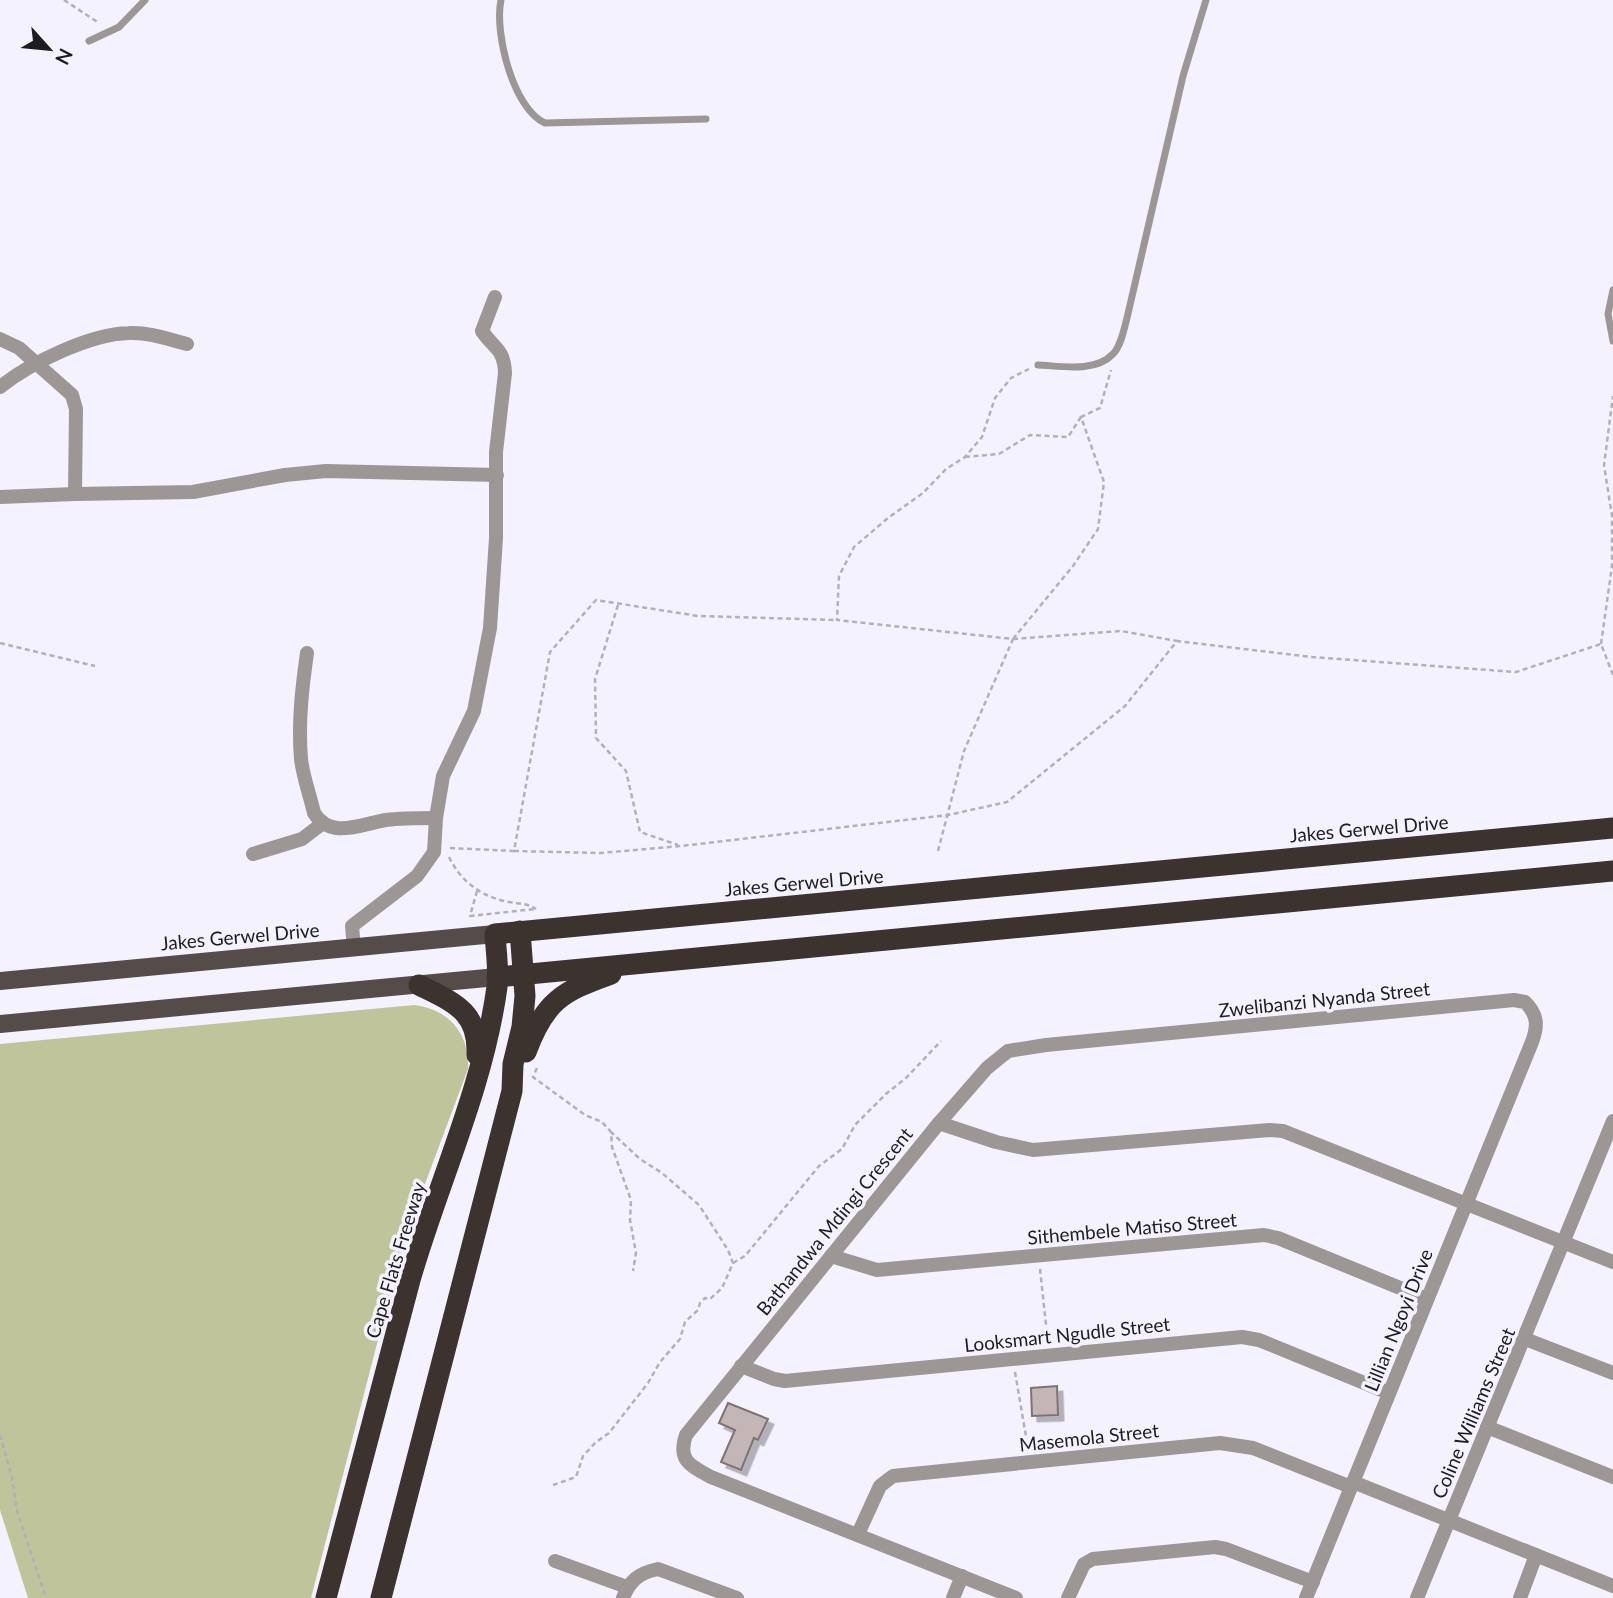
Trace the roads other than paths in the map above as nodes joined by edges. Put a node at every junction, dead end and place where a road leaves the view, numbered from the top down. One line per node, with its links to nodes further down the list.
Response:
1 (145, 0): 4 (lane)
2 (501, 0): 5 (lane)
3 (1206, 0): 12 (lane)
4 (89, 41)
5 (706, 119)
6 (1613, 290): 9 (lane)
7 (495, 297): 14 (street)
8 (0, 338): 11 (street)
9 (1613, 341)
10 (187, 344): 11 (street)
11 (37, 365): 13 (street); 15 (street)
12 (1038, 365)
13 (0, 387)
14 (497, 475): 15 (street); 18 (street)
15 (75, 494): 16 (street)
16 (0, 497)
17 (307, 653): 19 (street)
18 (436, 818): 19 (street); 25 (street)
19 (323, 823): 21 (street)
20 (1613, 828): 23 (highway, Jakes Gerwel Drive)
21 (253, 854)
22 (1613, 871): 26 (highway)
23 (520, 931): 24 (highway, Jakes Gerwel Drive); 27 (highway)
24 (495, 934): 25 (main road, Jakes Gerwel Drive); 28 (highway, Cape Flats Freeway)
25 (354, 949): 29 (main road, Jakes Gerwel Drive)
26 (628, 965): 27 (highway); 33 (highway)
27 (524, 975): 28 (highway); 33 (highway)
28 (497, 977): 30 (main road); 32 (highway, Cape Flats Freeway)
29 (0, 981)
30 (419, 985): 31 (main road); 32 (highway)
31 (0, 1024)
32 (477, 1075): 58 (highway, Cape Flats Freeway)
33 (512, 1091): 59 (highway)
34 (1613, 1121): 36 (street, Coline Williams Street)
35 (939, 1124): 37 (street, Bathandwa Mdingi Crescent); 37 (street, Zwelibanzi Nyanda Street); 39 (street, Bathandwa Mdingi Crescent)
36 (1608, 1149): 38 (street, Coline Williams Street)
37 (1465, 1203): 38 (street); 41 (street, Lillian Ngoyi Drive)
38 (1562, 1242): 40 (street); 42 (street, Coline Williams Street)
39 (831, 1256): 41 (street, Sithembele Matiso Street); 43 (street, Bathandwa Mdingi Crescent)
40 (1613, 1262)
41 (1427, 1299): 45 (street, Lillian Ngoyi Drive)
42 (1525, 1339): 44 (street); 46 (street, Coline Williams Street)
43 (741, 1366): 45 (street, Looksmart Ngudle Street); 50 (street, Bathandwa Mdingi Crescent)
44 (1613, 1373)
45 (1389, 1394): 48 (street, Lillian Ngoyi Drive)
46 (1488, 1427): 47 (street); 49 (street, Coline Williams Street)
47 (1613, 1477)
48 (1352, 1485): 49 (street, Masemola Street); 50 (street, Masemola Street); 54 (street, Lillian Ngoyi Drive)
49 (1448, 1521): 51 (street, Masemola Street); 64 (street, Coline Williams Street)
50 (858, 1534): 53 (street, Bathandwa Mdingi Crescent)
51 (1536, 1555): 55 (street, Masemola Street); 65 (street)
52 (555, 1561): 56 (street)
53 (962, 1576): 60 (street); 61 (street, Bathandwa Mdingi Crescent)
54 (1313, 1582): 62 (street); 63 (street, Lillian Ngoyi Drive)
55 (1613, 1586)
56 (625, 1593): 57 (street)
57 (729, 1597)
58 (326, 1598)
59 (381, 1598)
60 (953, 1598)
61 (1016, 1598)
62 (1068, 1598)
63 (1306, 1598)
64 (1417, 1598)
65 (1520, 1598)

